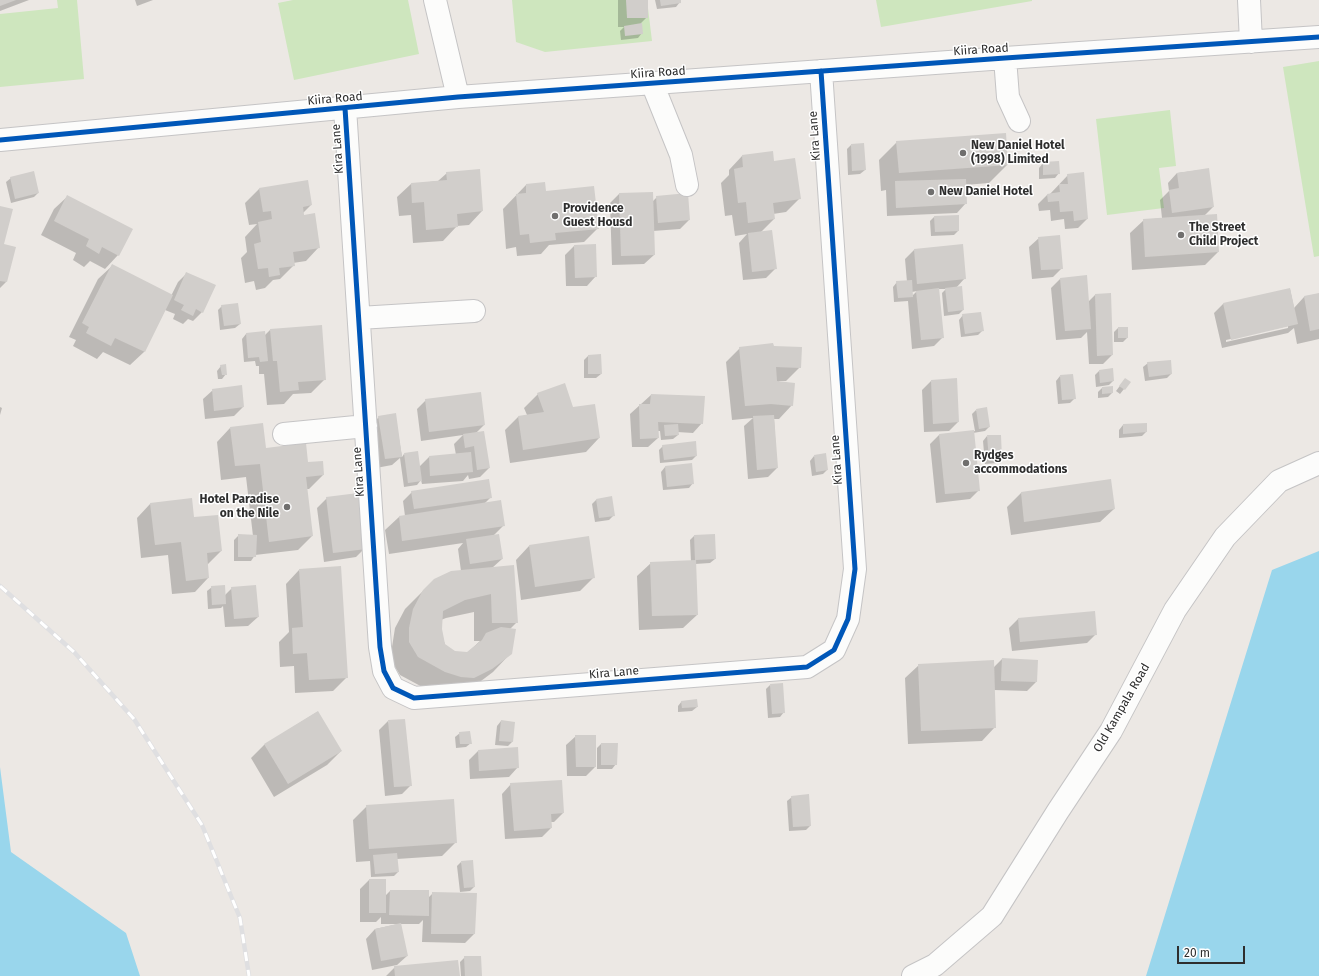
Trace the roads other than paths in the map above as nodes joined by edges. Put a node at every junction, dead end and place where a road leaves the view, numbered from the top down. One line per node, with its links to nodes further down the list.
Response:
1 (435, 0): 8 (street)
2 (1250, 0): 4 (street)
3 (1319, 37): 4 (street, Kiira Road)
4 (1252, 42): 5 (street, Kiira Road)
5 (1005, 58): 6 (street, Kiira Road); 10 (street)
6 (821, 71): 7 (street, Kiira Road); 15 (street, Kira Lane)
7 (652, 83): 8 (street, Kiira Road); 12 (street)
8 (458, 97): 9 (street, Kiira Road)
9 (345, 108): 11 (street, Kiira Road); 14 (street, Kira Lane)
10 (1019, 121)
11 (0, 140)
12 (687, 186)
13 (474, 311): 14 (street)
14 (359, 318): 15 (street, Kira Lane)
15 (366, 426): 16 (street)
16 (284, 434)
17 (1319, 463): 18 (street, Old Kampala Road)
18 (913, 976)

